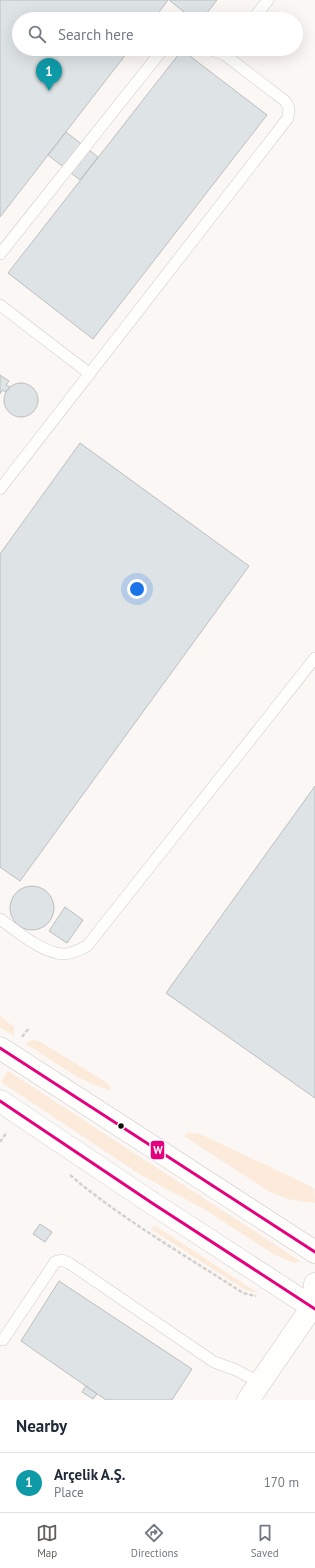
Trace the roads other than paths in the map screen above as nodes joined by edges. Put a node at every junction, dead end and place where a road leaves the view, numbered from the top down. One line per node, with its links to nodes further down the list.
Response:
1 (268, 0): 2 (lane)
2 (259, 12)
3 (157, 56): 5 (lane)
4 (232, 56): 7 (lane)
5 (0, 254)
6 (0, 305): 7 (lane)
7 (90, 374): 8 (lane)
8 (0, 489)
9 (315, 658): 10 (lane)
10 (0, 919)
11 (0, 1048): 13 (main road)
12 (0, 1101): 15 (main road)
13 (315, 1252)
14 (315, 1284): 15 (main road)
15 (314, 1307): 17 (main road)
16 (3, 1340): 17 (lane)
17 (254, 1392)

